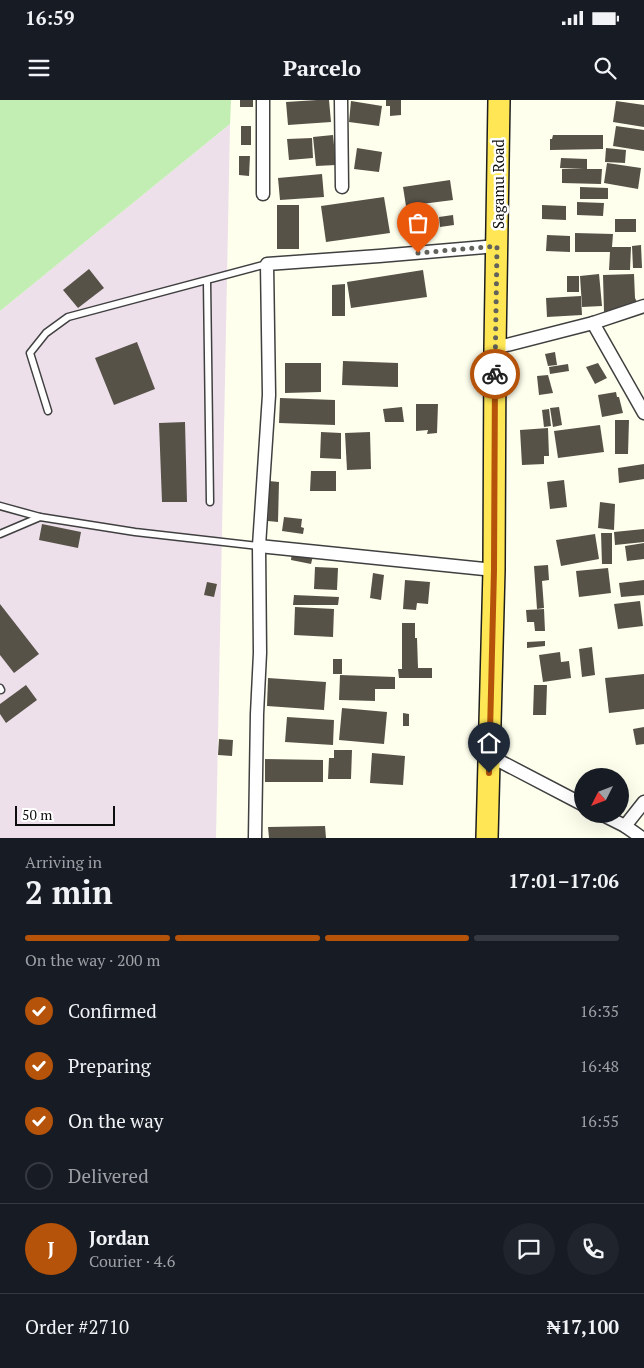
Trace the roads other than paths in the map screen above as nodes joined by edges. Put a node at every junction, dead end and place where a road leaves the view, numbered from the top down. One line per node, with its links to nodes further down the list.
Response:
1 (263, 100): 5 (street)
2 (341, 100): 4 (street)
3 (499, 100): 6 (highway, Sagamu Road)
4 (342, 187)
5 (263, 194)
6 (497, 246): 7 (street); 11 (highway, Sagamu Road)
7 (267, 264): 8 (lane); 18 (street)
8 (207, 281): 12 (lane); 14 (lane)
9 (644, 306): 10 (street)
10 (593, 324): 11 (street); 13 (street)
11 (495, 348): 19 (highway, Sagamu Road)
12 (48, 411)
13 (644, 413)
14 (210, 502)
15 (0, 506): 16 (lane)
16 (40, 517): 17 (lane); 18 (lane)
17 (0, 534)
18 (259, 546): 19 (street); 25 (street)
19 (494, 570): 20 (highway, Sagamu Road)
20 (490, 756): 21 (street); 26 (highway, Sagamu Road)
21 (574, 800)
22 (644, 802): 24 (street)
23 (619, 823): 24 (street)
24 (625, 826): 27 (street)
25 (255, 838)
26 (487, 838)
27 (642, 838)

